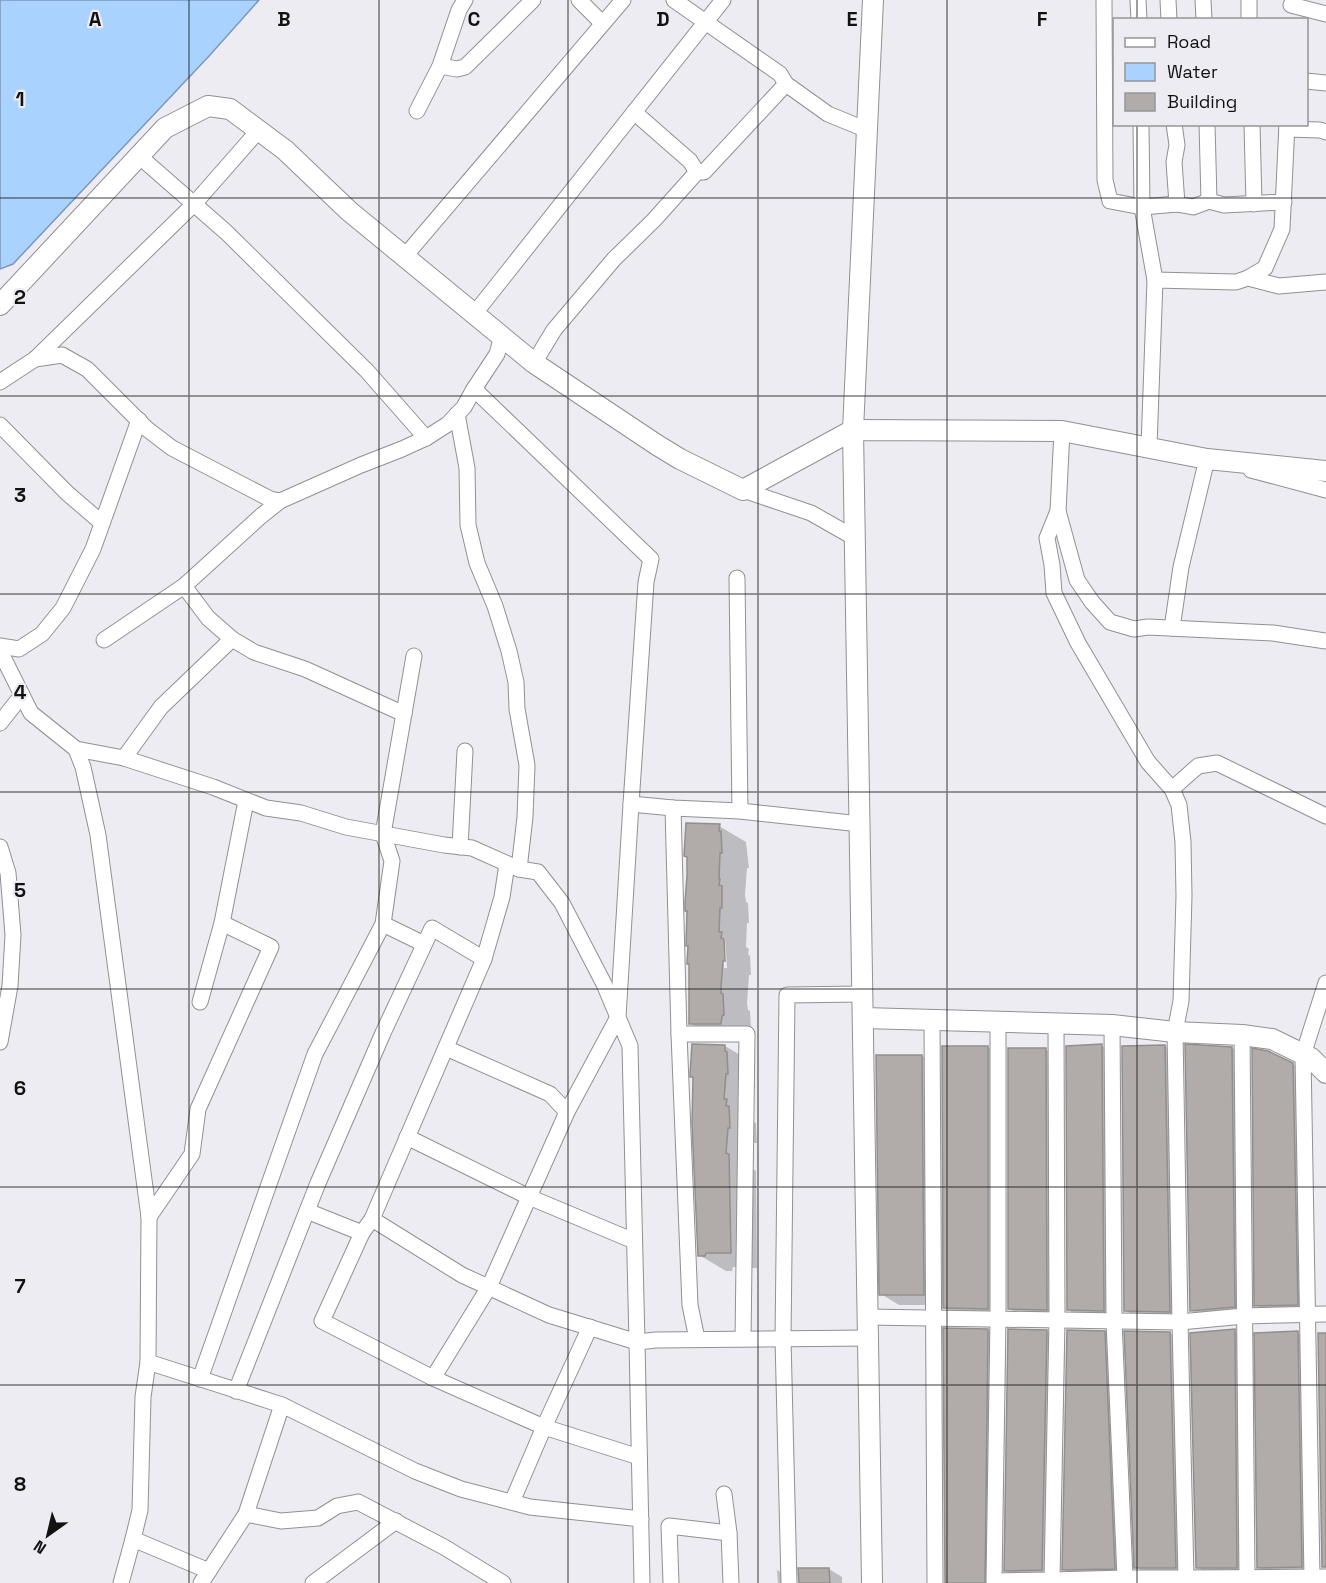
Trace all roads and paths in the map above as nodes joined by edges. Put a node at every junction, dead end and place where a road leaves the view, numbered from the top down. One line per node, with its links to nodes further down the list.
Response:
1 (465, 0): 21 (street)
2 (533, 0): 21 (street)
3 (579, 0): 20 (street)
4 (623, 0): 20 (street)
5 (674, 0): 19 (street)
6 (723, 0): 19 (street)
7 (873, 0): 33 (street)
8 (1104, 0): 42 (street)
9 (1138, 0): 15 (street)
10 (1168, 0): 16 (street)
11 (1203, 0): 17 (street)
12 (1249, 0): 18 (street)
13 (1291, 8): 14 (street)
14 (1326, 14)
15 (1139, 18)
16 (1169, 18)
17 (1204, 18)
18 (1249, 18)
19 (706, 21): 24 (street); 26 (street)
20 (602, 23): 43 (street)
21 (440, 66): 25 (street)
22 (1308, 81): 23 (street)
23 (1326, 82)
24 (786, 84): 33 (street); 36 (street)
25 (417, 111)
26 (634, 112): 36 (street); 48 (street)
27 (1141, 126): 42 (street)
28 (1174, 126): 40 (street)
29 (1207, 126): 37 (street)
30 (1252, 126): 41 (street)
31 (1287, 127): 34 (street); 38 (street)
32 (259, 130): 35 (street); 39 (street); 43 (street)
33 (867, 130): 57 (street)
34 (1326, 132)
35 (139, 156): 39 (street); 47 (street)
36 (697, 172): 51 (street)
37 (1209, 201): 40 (street); 41 (street)
38 (1284, 202): 41 (street); 44 (street)
39 (194, 204): 50 (street); 59 (street)
40 (1177, 204): 42 (street)
41 (1254, 204)
42 (1142, 207): 45 (street)
43 (405, 256): 48 (street)
44 (1248, 279): 45 (street); 46 (street)
45 (1155, 280): 60 (street)
46 (1326, 282)
47 (0, 305)
48 (475, 314): 49 (street)
49 (502, 336): 51 (street); 53 (street)
50 (35, 358): 52 (street); 55 (street)
51 (534, 363): 63 (street)
52 (0, 382)
53 (474, 389): 54 (street); 85 (street)
54 (457, 414): 59 (street); 93 (street)
55 (139, 420): 65 (street); 67 (street)
56 (0, 425): 67 (street)
57 (853, 430): 58 (street); 63 (street); 68 (street)
58 (1062, 431): 60 (street); 66 (street)
59 (426, 438): 65 (street)
60 (1149, 447): 61 (street)
61 (1207, 459): 62 (street); 64 (street); 71 (street)
62 (1326, 471)
63 (743, 490): 68 (street)
64 (1326, 490)
65 (280, 501): 70 (street)
66 (1058, 511): 71 (street); 83 (street)
67 (102, 523): 75 (street)
68 (855, 538): 89 (street)
69 (737, 578): 87 (street)
70 (183, 586): 72 (street); 73 (street)
71 (1173, 628): 74 (street)
72 (232, 639): 78 (street); 82 (street)
73 (104, 640)
74 (1326, 641)
75 (0, 648): 77 (street)
76 (414, 656): 78 (street)
77 (22, 695): 79 (street); 80 (street)
78 (404, 714): 90 (street)
79 (0, 723)
80 (75, 749): 82 (street); 118 (street)
81 (465, 751): 92 (street)
82 (124, 758): 84 (street)
83 (1172, 789): 88 (street); 107 (street)
84 (246, 801): 90 (street); 94 (street)
85 (631, 804): 86 (street); 101 (street)
86 (673, 808): 87 (street); 108 (street)
87 (740, 811): 89 (street)
88 (1326, 816)
89 (860, 824): 99 (street)
90 (383, 834): 92 (street); 95 (street)
91 (0, 847): 110 (street)
92 (460, 847): 93 (street)
93 (513, 866): 97 (street); 101 (street)
94 (222, 923): 100 (street); 118 (street)
95 (383, 924): 96 (street); 140 (street)
96 (424, 944): 97 (street); 117 (street)
97 (484, 959): 111 (street)
98 (1326, 983): 112 (street)
99 (862, 994): 102 (street); 133 (street)
100 (200, 1002)
101 (618, 1017): 114 (street); 121 (street)
102 (863, 1018): 103 (street); 126 (street)
103 (932, 1020): 104 (street); 127 (street)
104 (998, 1022): 105 (street); 128 (street)
105 (1056, 1023): 106 (street); 129 (street)
106 (1112, 1025): 107 (street); 130 (street)
107 (1176, 1032): 109 (street); 131 (street)
108 (679, 1034): 135 (street); 136 (street)
109 (1242, 1035): 112 (street); 125 (street)
110 (0, 1042)
111 (446, 1048): 114 (street); 115 (street)
112 (1303, 1054): 113 (street); 123 (street)
113 (1326, 1073)
114 (567, 1112): 116 (street)
115 (407, 1137): 116 (street); 119 (street)
116 (530, 1197): 121 (street); 122 (street)
117 (307, 1211): 120 (street); 141 (street)
118 (149, 1217): 138 (street)
119 (372, 1219): 120 (street); 122 (street)
120 (362, 1233): 139 (street)
121 (634, 1241): 137 (street)
122 (489, 1287): 132 (street); 139 (street)
123 (1308, 1314): 124 (street); 125 (street); 153 (street)
124 (1326, 1314)
125 (1244, 1316): 131 (street); 156 (street)
126 (868, 1317): 127 (street); 134 (street)
127 (933, 1318): 128 (street); 167 (street)
128 (998, 1319): 129 (street); 158 (street)
129 (1057, 1320): 130 (street); 157 (street)
130 (1114, 1321): 131 (street); 154 (street)
131 (1180, 1322): 155 (street)
132 (590, 1327): 137 (street); 143 (street)
133 (783, 1338): 134 (street); 135 (street); 165 (street)
134 (868, 1338): 166 (street)
135 (743, 1339): 136 (street)
136 (697, 1340): 137 (street)
137 (637, 1342): 144 (street)
138 (148, 1362): 140 (street); 151 (street)
139 (433, 1378): 143 (street)
140 (200, 1379): 141 (street)
141 (237, 1390): 142 (street)
142 (282, 1405): 146 (street); 147 (street)
143 (544, 1427): 144 (street); 146 (street)
144 (639, 1457): 148 (street)
145 (724, 1494): 150 (street)
146 (512, 1502): 148 (street)
147 (246, 1514): 149 (street); 152 (street)
148 (641, 1519): 162 (street)
149 (396, 1521): 160 (street); 161 (street)
150 (729, 1533): 163 (street); 164 (street)
151 (133, 1539): 152 (street); 159 (street)
152 (205, 1577)
153 (1319, 1577): 156 (street)
154 (1125, 1578): 155 (street); 157 (street)
155 (1186, 1578): 156 (street)
156 (1247, 1578)
157 (1052, 1580): 158 (street)
158 (994, 1582)
159 (121, 1583)
160 (313, 1583)
161 (503, 1583)
162 (642, 1583)
163 (671, 1583)
164 (731, 1583)
165 (789, 1583)
166 (872, 1583)
167 (935, 1583)

